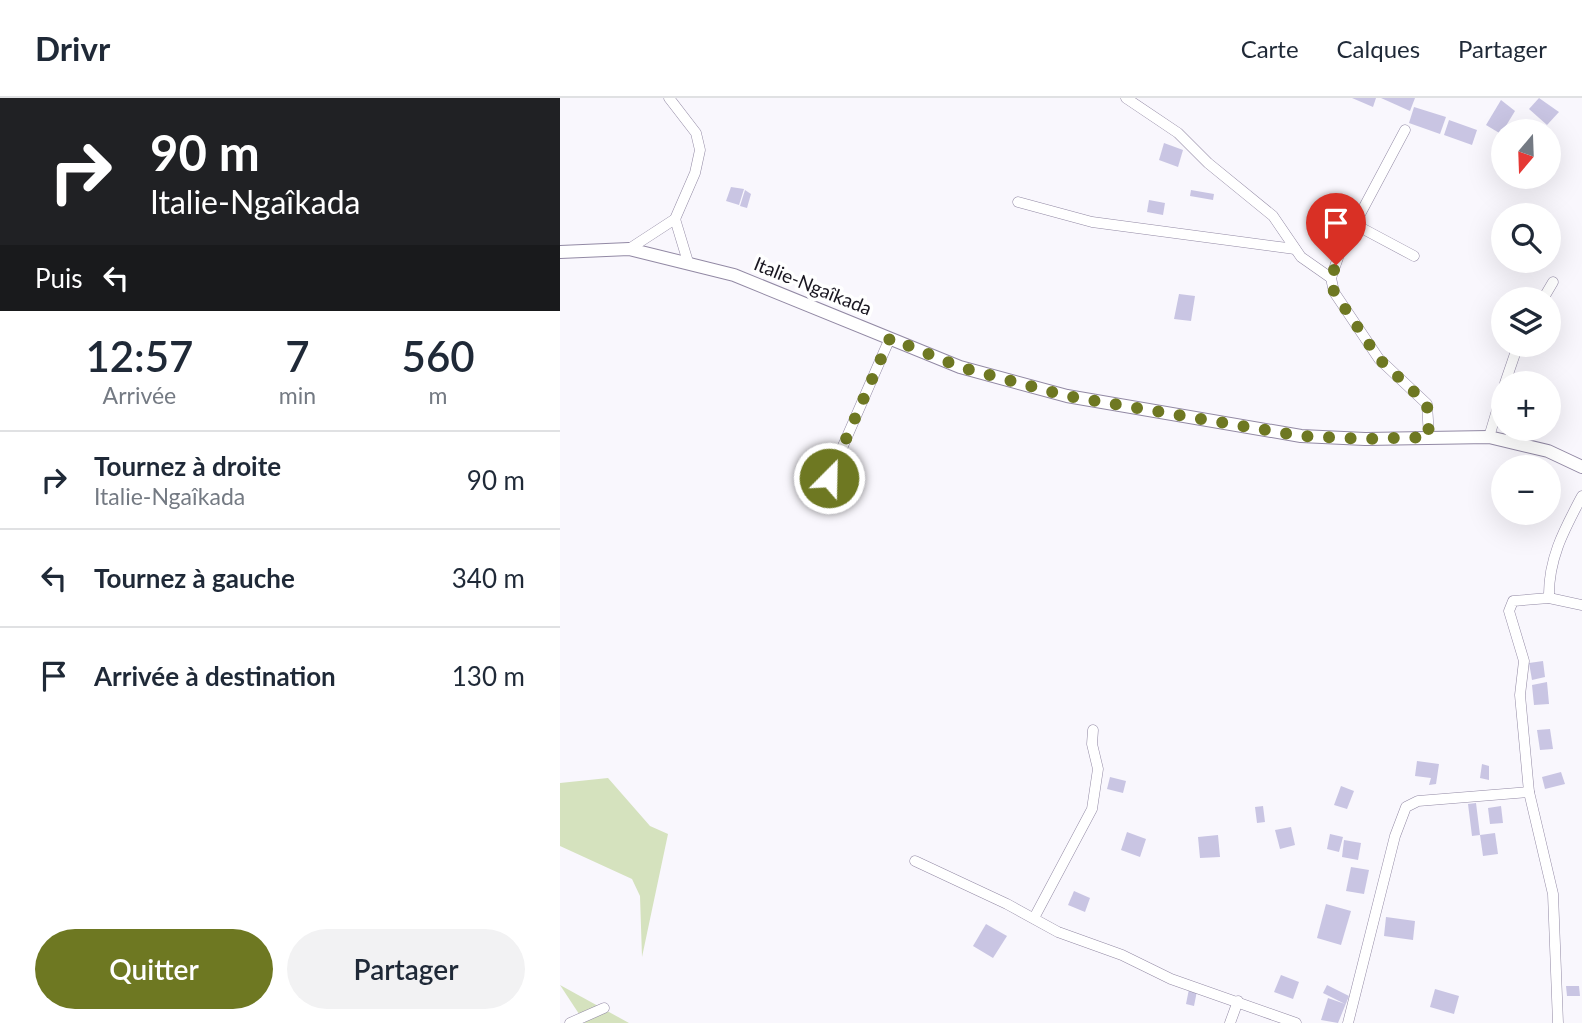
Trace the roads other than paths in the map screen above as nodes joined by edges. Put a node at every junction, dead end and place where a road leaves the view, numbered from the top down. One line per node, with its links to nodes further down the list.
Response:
1 (669, 98): 5 (street)
2 (1126, 98): 8 (street)
3 (1405, 130): 6 (street)
4 (1018, 202): 8 (street)
5 (675, 219): 7 (street); 11 (street)
6 (1354, 224): 10 (street); 12 (street)
7 (629, 249): 9 (street, Italie-Ngaîkada); 11 (street, Italie-Ngaîkada)
8 (1295, 249): 12 (street)
9 (560, 252)
10 (1414, 256)
11 (688, 262): 15 (street, Italie-Ngaîkada)
12 (1331, 278): 17 (street)
13 (1553, 282): 14 (street)
14 (1550, 287)
15 (890, 338): 17 (street, Italie-Ngaîkada); 20 (street)
16 (1491, 430): 18 (street)
17 (1429, 437): 18 (street, Italie-Ngaîkada)
18 (1489, 437): 19 (street, Italie-Ngaîkada)
19 (1582, 467)
20 (829, 478)
21 (1582, 496): 22 (street)
22 (1549, 598): 23 (street); 25 (street)
23 (1582, 605)
24 (1093, 730): 27 (street)
25 (1529, 792): 33 (street); 34 (street)
26 (915, 861): 27 (street)
27 (1034, 918): 28 (street)
28 (1238, 1001): 31 (street); 32 (street)
29 (604, 1008): 30 (street)
30 (570, 1023)
31 (1230, 1023)
32 (1296, 1023)
33 (1348, 1023)
34 (1558, 1023)

